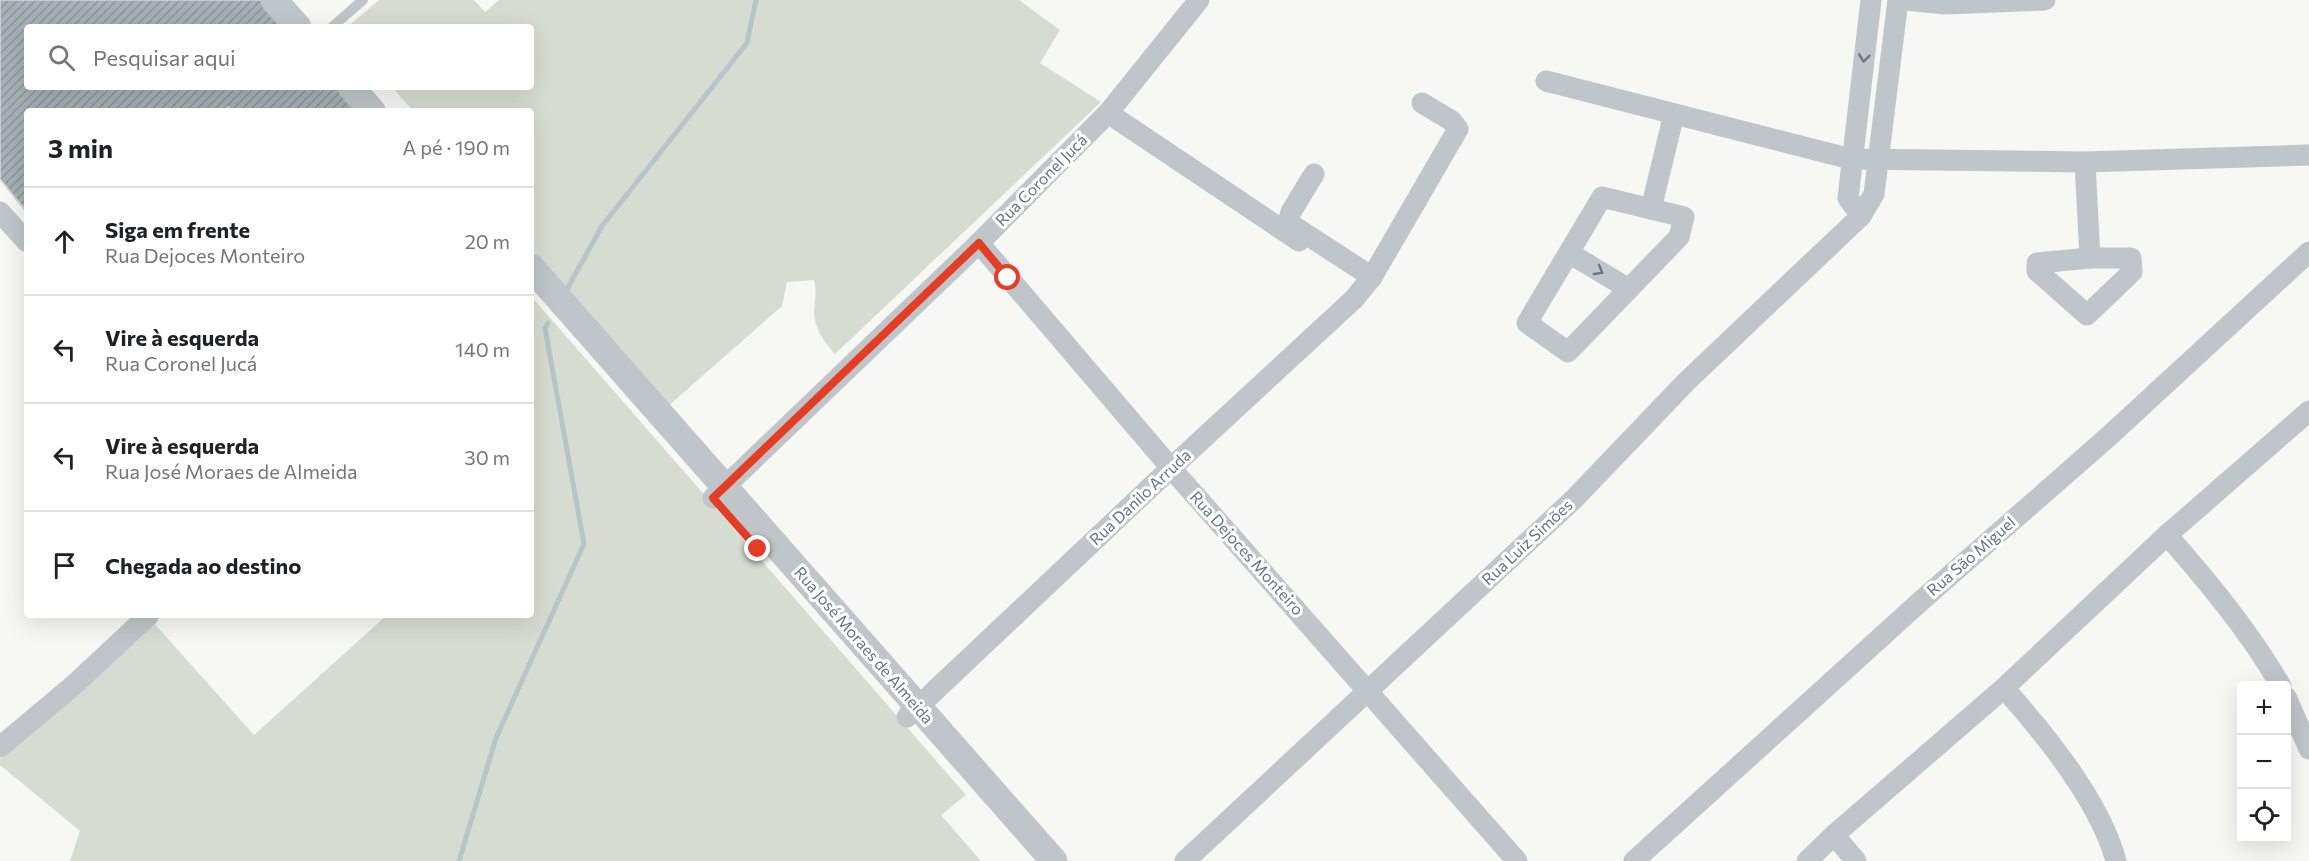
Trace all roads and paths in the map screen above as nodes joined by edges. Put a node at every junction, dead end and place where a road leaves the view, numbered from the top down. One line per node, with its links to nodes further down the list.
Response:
1 (274, 0): 8 (street)
2 (363, 0): 8 (lane)
3 (1199, 0): 13 (street, Rua Coronel Jucá)
4 (1871, 0): 16 (street, one-way to 16)
5 (1898, 0): 17 (street, Rua Luiz Simões)
6 (1905, 0): 7 (street)
7 (2045, 0)
8 (309, 21)
9 (1546, 81): 14 (street)
10 (365, 94): 12 (street)
11 (1422, 103): 29 (street, Rua Danilo Arruda)
12 (388, 108)
13 (1108, 113): 24 (street, Rua Coronel Jucá); 29 (street)
14 (1674, 114): 16 (street); 20 (street)
15 (2309, 155): 18 (street)
16 (1851, 159): 17 (street); 22 (street)
17 (1878, 160): 18 (street); 22 (street, Rua Luiz Simões)
18 (2085, 162): 27 (street)
19 (1314, 174): 29 (street)
20 (1651, 209): 26 (street); 30 (street)
21 (0, 212): 23 (street)
22 (1861, 216): 39 (street, Rua Luiz Simões)
23 (24, 239)
24 (979, 243): 33 (street, Rua Dejoces Monteiro); 34 (street, Rua Coronel Jucá)
25 (2309, 252): 49 (street, Rua São Miguel)
26 (1569, 253): 30 (street, one-way to 30); 30 (street)
27 (2090, 258)
28 (534, 271): 34 (street, Rua José Moraes de Almeida)
29 (1369, 281): 33 (street, Rua Danilo Arruda)
30 (1629, 289)
31 (534, 294): 34 (street, Rua José Moraes de Almeida)
32 (2309, 411): 35 (street)
33 (1171, 468): 39 (street, Rua Dejoces Monteiro); 41 (street, Rua Danilo Arruda)
34 (719, 493): 41 (street, Rua José Moraes de Almeida)
35 (2167, 535): 37 (street); 38 (street)
36 (146, 618): 42 (street)
37 (2278, 681)
38 (2004, 688): 44 (street); 52 (street)
39 (1368, 690): 47 (street, Rua Luiz Simões); 48 (street, Rua Dejoces Monteiro)
40 (2291, 708): 43 (street)
41 (913, 712): 45 (street, Rua José Moraes de Almeida); 46 (street, Rua José Moraes de Almeida)
42 (0, 747)
43 (2309, 749)
44 (1834, 835): 50 (street); 51 (street)
45 (1035, 861)
46 (1054, 861)
47 (1185, 861)
48 (1517, 861)
49 (1634, 861)
50 (1807, 861)
51 (1856, 861)
52 (2116, 861)

